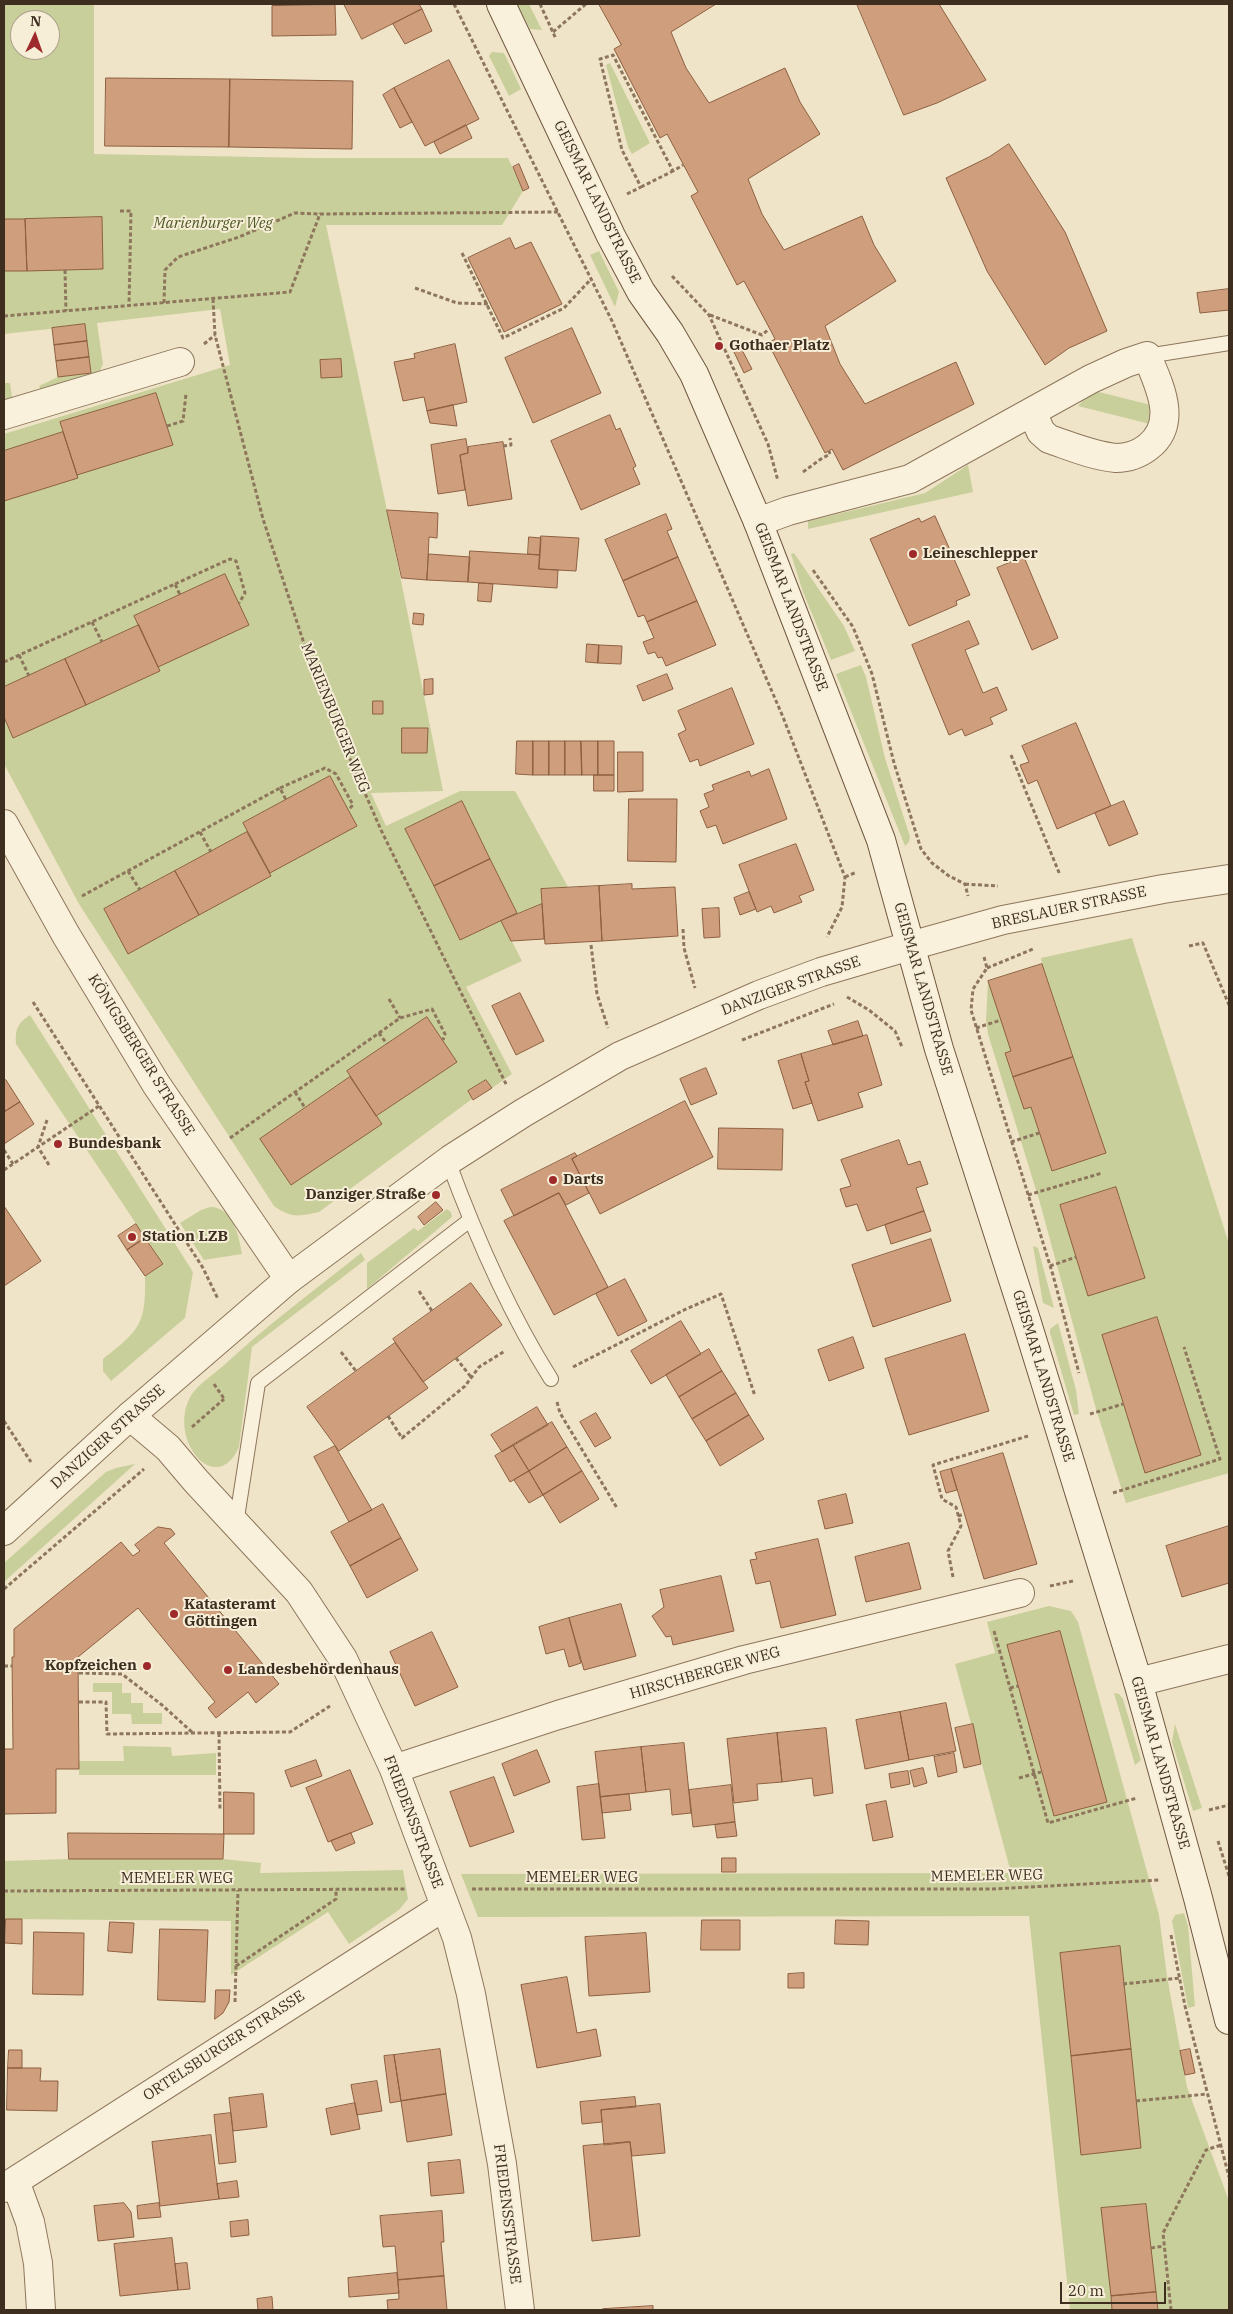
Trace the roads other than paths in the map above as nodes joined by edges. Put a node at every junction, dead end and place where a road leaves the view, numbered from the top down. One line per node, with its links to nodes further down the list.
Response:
1 (501, 4): 7 (street, GEISMAR LANDSTRASSE)
2 (1229, 343): 3 (lane)
3 (1147, 356): 5 (street); 5 (street)
4 (180, 362): 6 (street)
5 (1032, 412): 7 (street)
6 (4, 415)
7 (758, 522): 10 (street, GEISMAR LANDSTRASSE)
8 (4, 824): 13 (street, KÖNIGSBERGER STRASSE)
9 (1229, 879): 10 (street, BRESLAUER STRASSE)
10 (910, 946): 11 (street, DANZIGER STRASSE); 20 (street, GEISMAR LANDSTRASSE)
11 (448, 1161): 12 (lane); 13 (street, DANZIGER STRASSE)
12 (470, 1220): 14 (lane); 16 (lane)
13 (289, 1280): 15 (street, DANZIGER STRASSE)
14 (551, 1379)
15 (130, 1416): 16 (street, FRIEDENSSTRASSE); 17 (street, DANZIGER STRASSE)
16 (236, 1524): 21 (street, FRIEDENSSTRASSE)
17 (4, 1531)
18 (1020, 1593): 21 (street, HIRSCHBERGER WEG)
19 (1229, 1659): 20 (street)
20 (1138, 1682): 23 (street, GEISMAR LANDSTRASSE)
21 (394, 1770): 22 (street, FRIEDENSSTRASSE)
22 (442, 1897): 24 (street, ORTELSBURGER STRASSE); 26 (street, FRIEDENSSTRASSE)
23 (1229, 2020)
24 (10, 2184): 25 (street)
25 (41, 2310)
26 (520, 2310)

